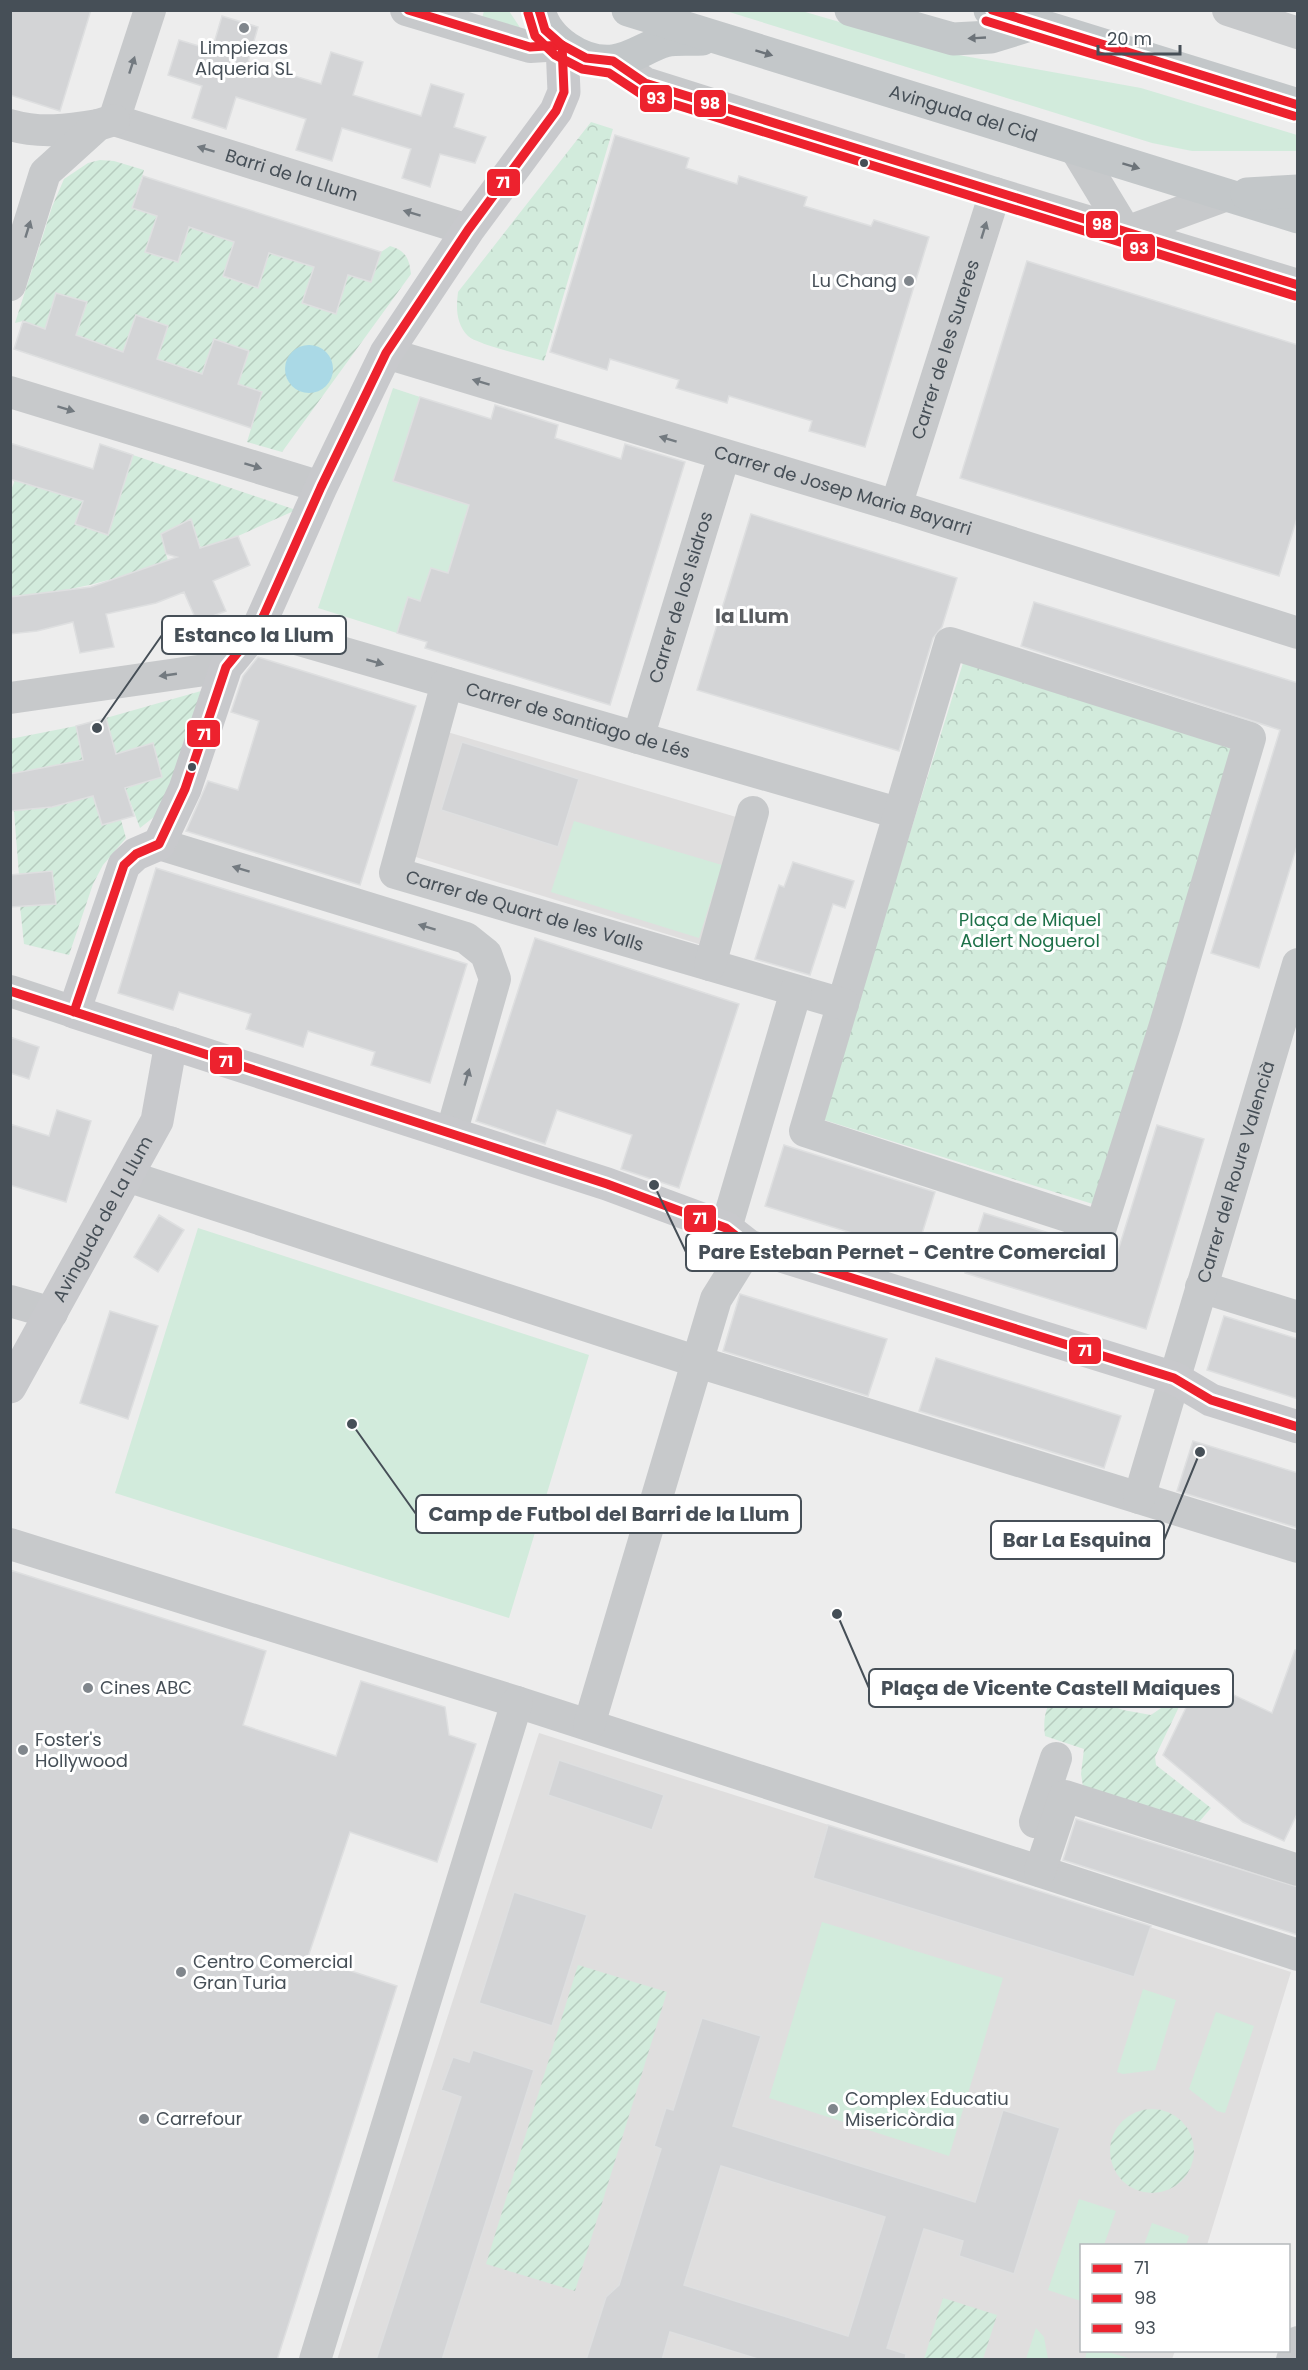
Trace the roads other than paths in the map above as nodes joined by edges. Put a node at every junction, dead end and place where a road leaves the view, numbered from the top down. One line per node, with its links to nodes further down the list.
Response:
1 (150, 10): 14 (street, one-way to 1)
2 (406, 10): 11 (street)
3 (539, 10): 11 (main road)
4 (628, 10): 10 (main road, Avinguda del Cid)
5 (851, 10): 8 (main road, one-way to 5)
6 (1228, 10): 9 (street)
7 (994, 11): 8 (main road)
8 (1033, 24): 13 (main road)
9 (1298, 33)
10 (715, 39): 12 (main road); 16 (main road, Avinguda del Cid, one-way to 16)
11 (562, 45): 12 (main road); 22 (street)
12 (614, 61): 19 (street)
13 (1298, 105)
14 (106, 123): 15 (street); 17 (street); 22 (street, Barri de la Llum, one-way to 14)
15 (17, 127): 17 (street)
16 (1075, 148): 20 (main road, Avinguda del Cid, one-way to 20); 23 (street)
17 (45, 173): 24 (street, one-way to 17)
18 (1298, 191): 20 (main road)
19 (995, 194): 23 (street); 30 (street, Carrer de les Sureres, one-way to 19)
20 (1227, 195): 21 (main road, Avinguda del Cid); 23 (street)
21 (1298, 217)
22 (468, 230): 26 (street)
23 (1126, 232): 25 (street)
24 (10, 285)
25 (1298, 285)
26 (386, 353): 28 (street, Carrer de Josep Maria Bayarri, one-way to 26); 29 (street)
27 (10, 392): 29 (street, one-way to 29)
28 (724, 456): 30 (street, Carrer de Josep Maria Bayarri); 36 (street, Carrer de los Isidros)
29 (321, 487): 31 (street)
30 (896, 506): 32 (street, Carrer de Josep Maria Bayarri)
31 (258, 628): 33 (street); 34 (street, Carrer de Santiago de Lés, one-way to 34)
32 (1298, 633)
33 (226, 667): 35 (street, one-way to 35); 39 (street)
34 (447, 683): 36 (street, Carrer de Santiago de Lés); 41 (street, Carrer de Quart de les Valls)
35 (10, 698)
36 (638, 738): 38 (street, Carrer de Santiago de Lés)
37 (753, 812): 41 (street)
38 (898, 813): 44 (street); 44 (street)
39 (159, 844): 45 (street); 47 (street, one-way to 39)
40 (1298, 964): 50 (street, Carrer del Roure Valencià)
41 (710, 965): 43 (street, Carrer de Quart de les Valls)
42 (10, 991): 45 (street)
43 (796, 991): 44 (street, Carrer de Quart de les Valls); 49 (street)
44 (843, 1004)
45 (74, 1012): 46 (street)
46 (171, 1043): 47 (street); 48 (street, Avinguda de La Llum)
47 (451, 1134): 49 (street)
48 (127, 1176): 52 (street, Avinguda de La Llum); 54 (street)
49 (737, 1237): 54 (street); 55 (street)
50 (1201, 1287): 53 (street); 55 (street, Carrer del Roure Valencià)
51 (10, 1301): 52 (street)
52 (52, 1313): 56 (street, Avinguda de La Llum)
53 (1298, 1317)
54 (698, 1362): 58 (street); 62 (street)
55 (1174, 1378): 57 (street); 58 (street, Carrer del Roure Valencià)
56 (10, 1387)
57 (1298, 1428)
58 (1139, 1498): 60 (street)
59 (10, 1544): 61 (street)
60 (1298, 1547)
61 (517, 1702): 62 (street); 68 (street)
62 (589, 1725): 64 (street)
63 (1056, 1758): 64 (street)
64 (1031, 1868): 65 (street); 66 (street)
65 (1298, 1870)
66 (1298, 1955)
67 (1298, 2342): 69 (street)
68 (315, 2360)
69 (1292, 2360)

